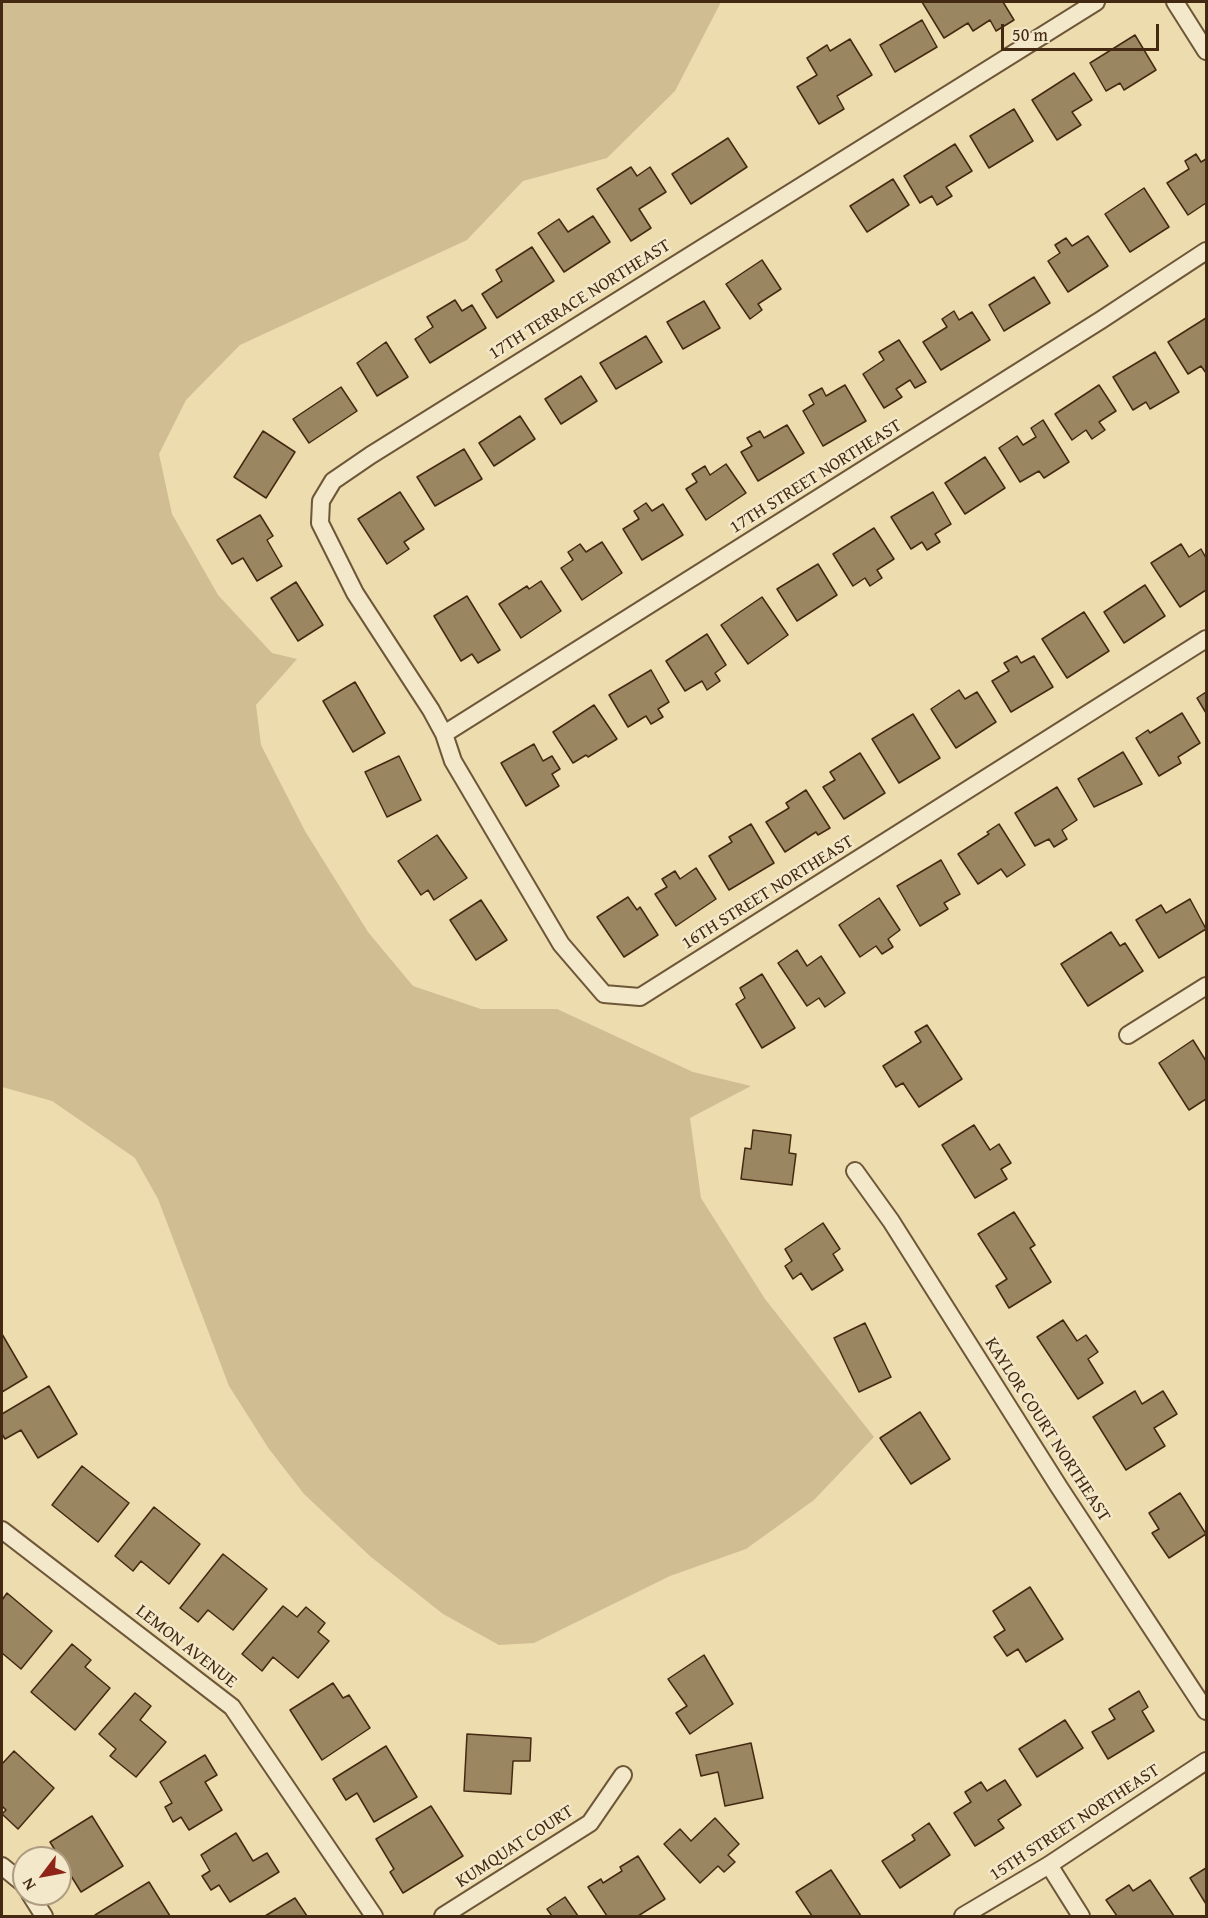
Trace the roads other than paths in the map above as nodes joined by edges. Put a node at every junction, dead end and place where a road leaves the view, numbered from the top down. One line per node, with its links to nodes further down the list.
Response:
1 (1096, 2): 6 (street, 17TH TERRACE NORTHEAST)
2 (1175, 2): 3 (street)
3 (1206, 51)
4 (1206, 251): 6 (street, 17TH STREET NORTHEAST)
5 (1206, 639): 6 (street, 16TH STREET NORTHEAST)
6 (444, 734)
7 (1206, 986): 8 (street)
8 (1128, 1035)
9 (855, 1172): 11 (street, KAYLOR COURT NORTHEAST)
10 (2, 1530): 15 (street, LEMON AVENUE)
11 (1206, 1711)
12 (1206, 1761): 14 (street, 15TH STREET NORTHEAST)
13 (623, 1775): 16 (street, KUMQUAT COURT)
14 (1049, 1865): 17 (street, 15TH STREET NORTHEAST); 18 (street)
15 (374, 1917)
16 (443, 1917)
17 (963, 1917)
18 (1081, 1917)

